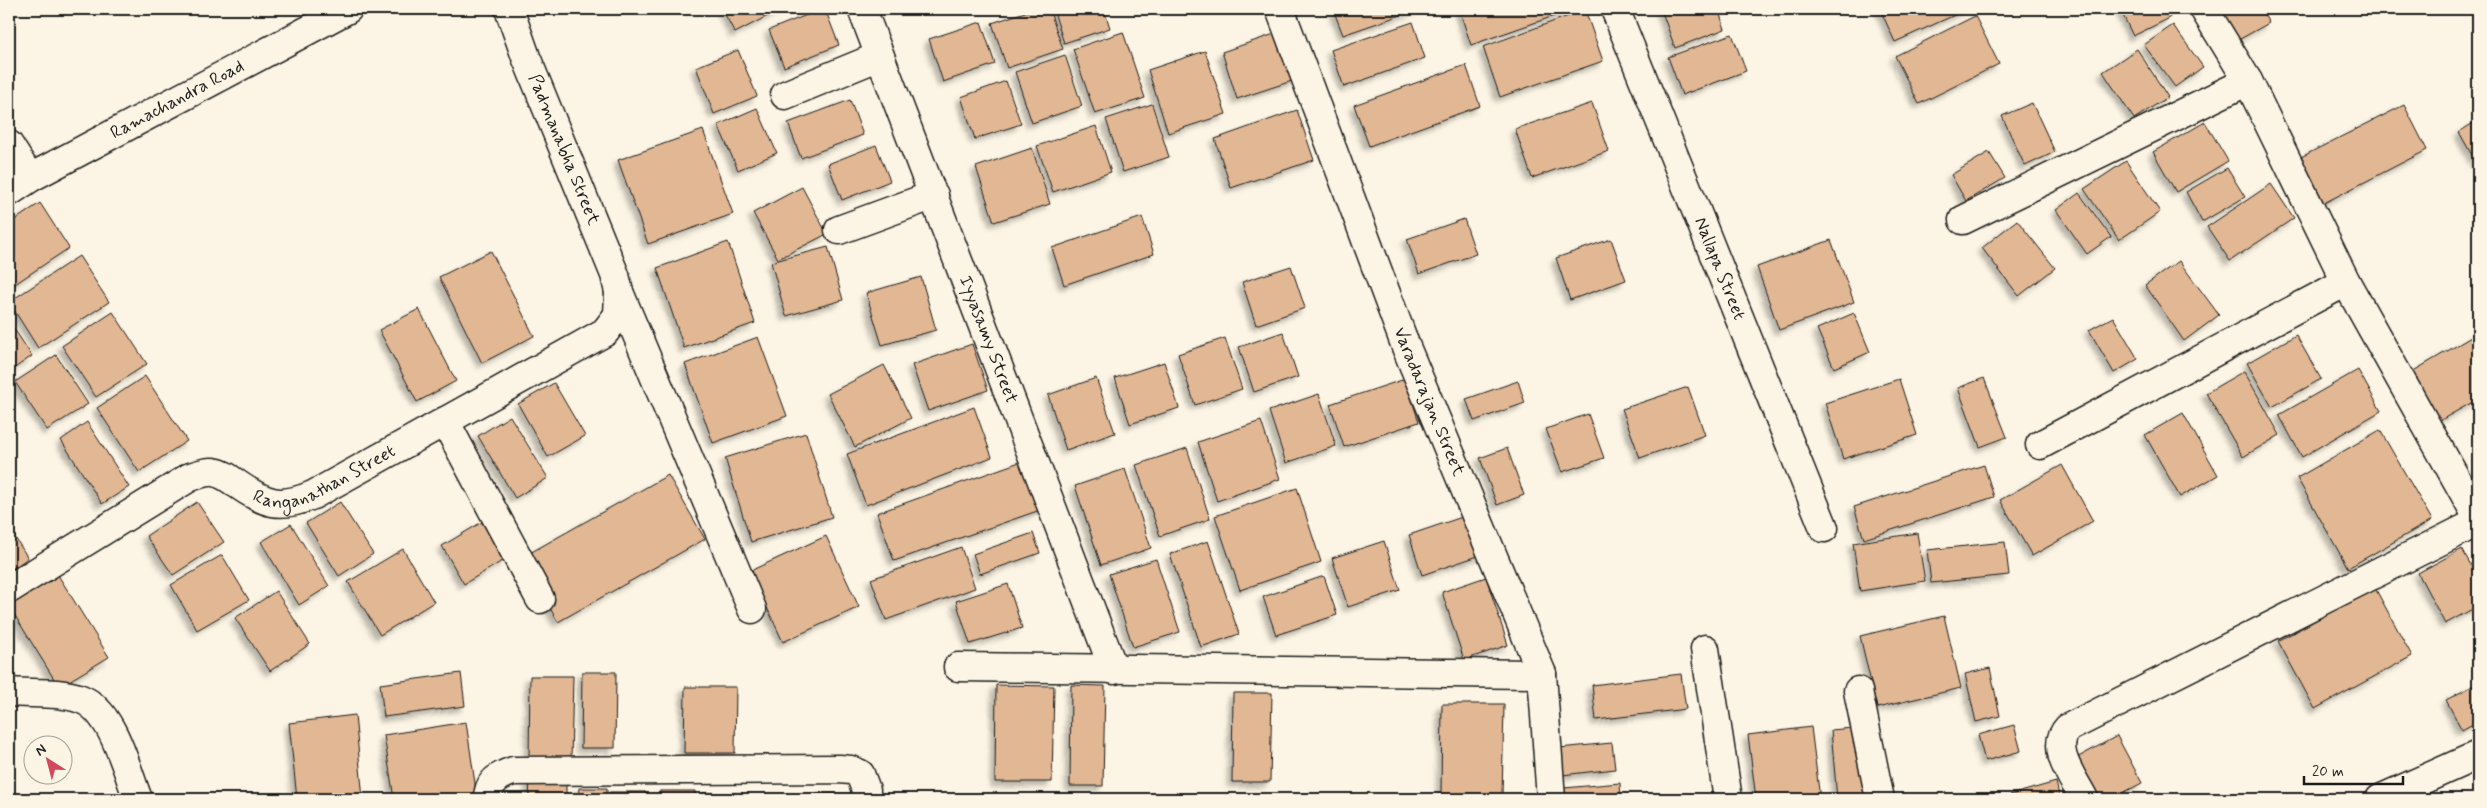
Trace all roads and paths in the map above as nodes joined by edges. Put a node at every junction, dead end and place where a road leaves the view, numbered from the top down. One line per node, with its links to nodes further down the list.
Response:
1 (348, 9): 11 (street, Ramachandra Road)
2 (509, 9): 16 (street, Padmanabha Street)
3 (862, 9): 7 (street, Iyyasamy Street)
4 (1280, 9): 28 (street, Varadarajan Street)
5 (1614, 9): 21 (street, Nallapa Street)
6 (2204, 9): 8 (street)
7 (880, 56): 9 (street); 12 (street, Iyyasamy Street)
8 (2248, 81): 13 (street); 15 (street)
9 (785, 95)
10 (9, 145): 11 (street)
11 (20, 185)
12 (934, 195): 14 (street); 27 (street, Iyyasamy Street)
13 (1963, 220)
14 (839, 230)
15 (2346, 282): 18 (street); 19 (street)
16 (619, 292): 17 (street, Ranganathan Street); 24 (street)
17 (445, 421): 22 (street, Ranganathan Street); 23 (street)
18 (2040, 445)
19 (2478, 518)
20 (2478, 522): 38 (street)
21 (1824, 528)
22 (9, 589)
23 (540, 599)
24 (752, 609)
25 (1705, 649): 36 (street)
26 (958, 668): 27 (street)
27 (1114, 670): 28 (street)
28 (1542, 674): 35 (street, Varadarajan Street)
29 (1858, 691): 37 (street)
30 (9, 692): 32 (street)
31 (2478, 755): 39 (street)
32 (138, 799)
33 (488, 799): 34 (street)
34 (865, 799)
35 (1551, 799)
36 (1728, 799)
37 (1880, 799)
38 (2084, 799)
39 (2380, 799)

